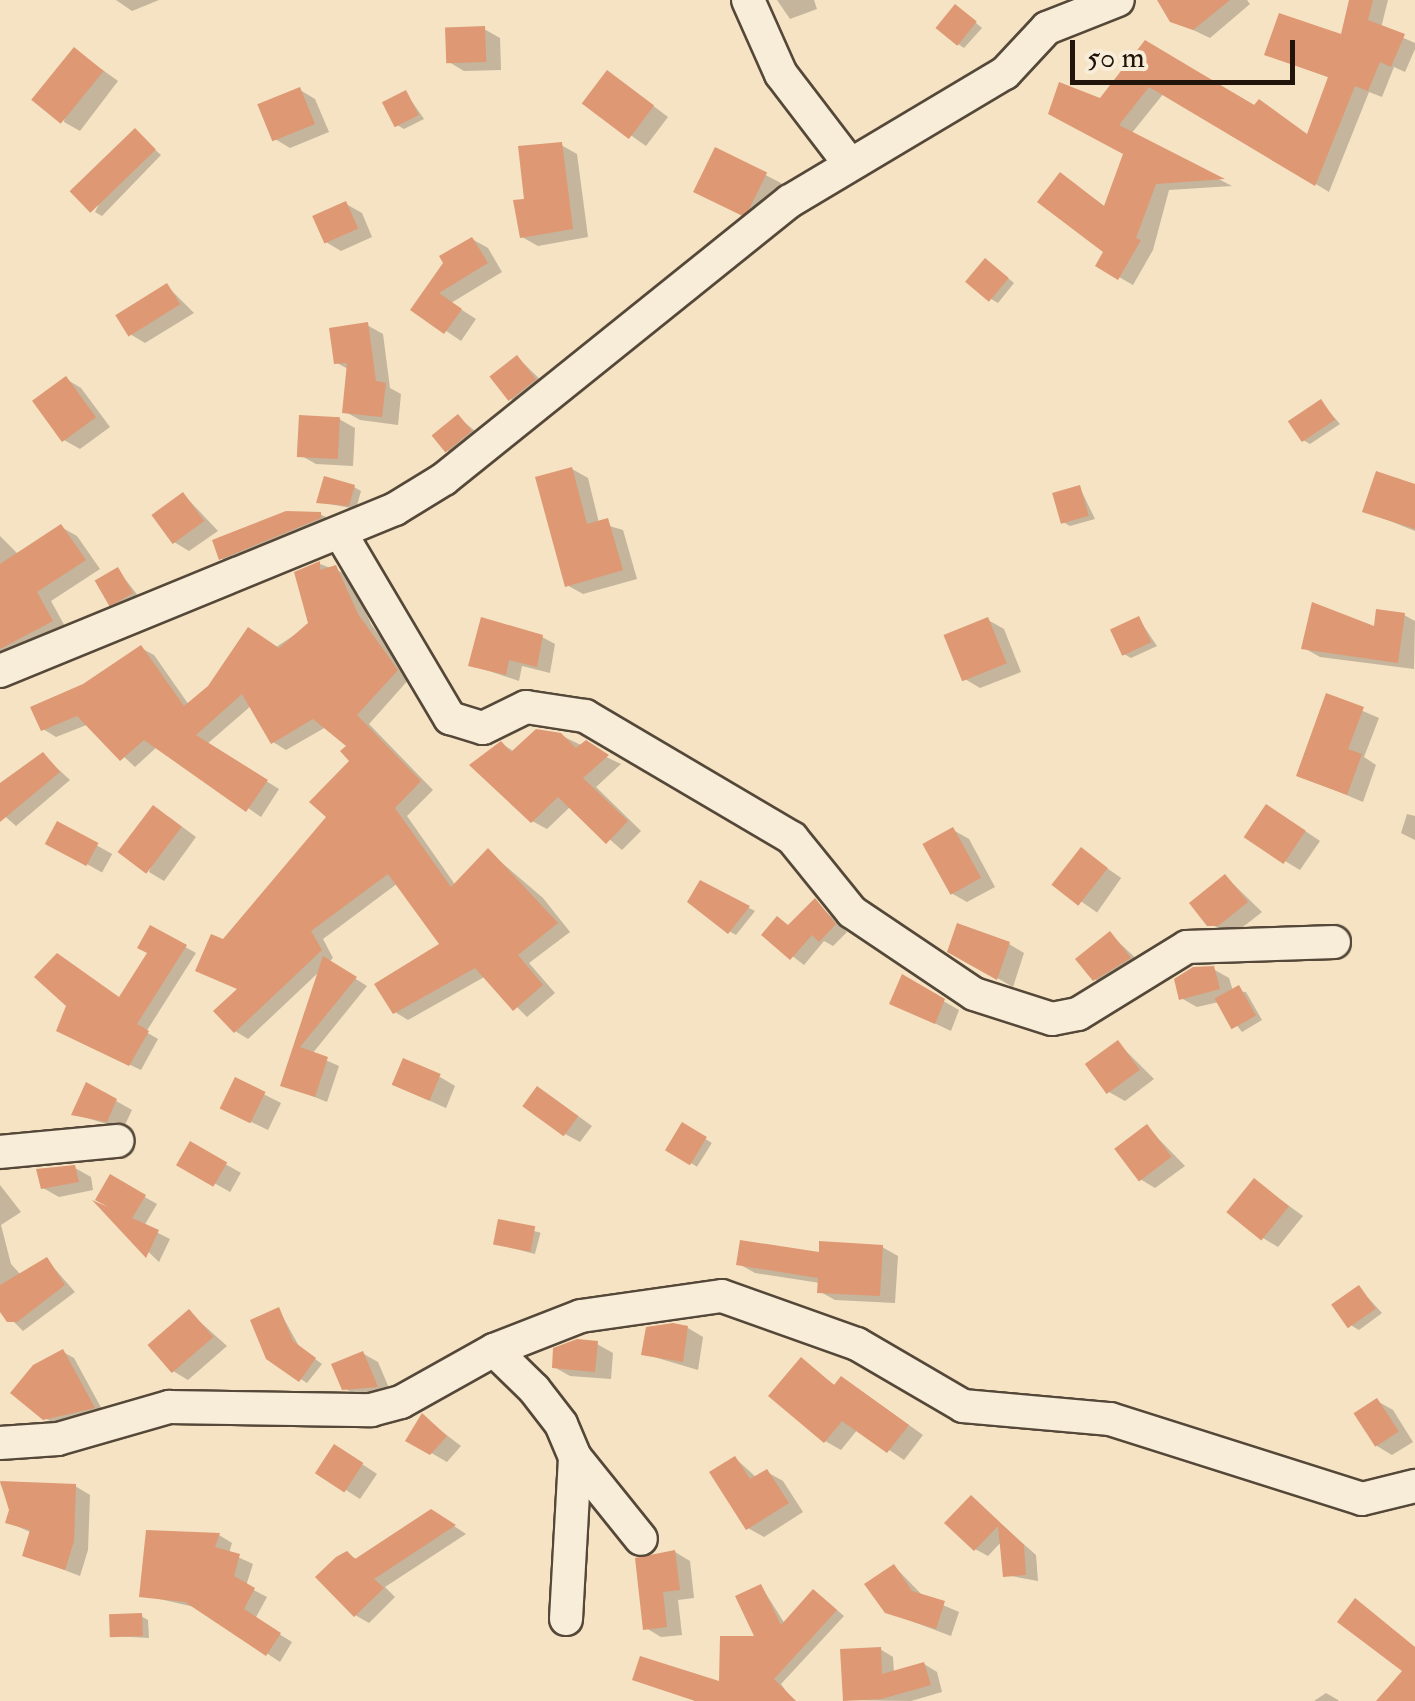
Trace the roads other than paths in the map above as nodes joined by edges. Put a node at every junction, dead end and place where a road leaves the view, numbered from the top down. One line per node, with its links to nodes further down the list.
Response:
1 (748, 0): 3 (street)
2 (1118, 0): 3 (street)
3 (849, 162): 4 (street)
4 (341, 534): 5 (street); 6 (street)
5 (0, 671)
6 (1334, 942)
7 (117, 1141): 8 (street)
8 (0, 1152)
9 (494, 1350): 10 (street); 11 (street); 12 (street)
10 (0, 1443)
11 (575, 1457): 13 (street); 14 (street)
12 (1415, 1486)
13 (642, 1538)
14 (566, 1619)

